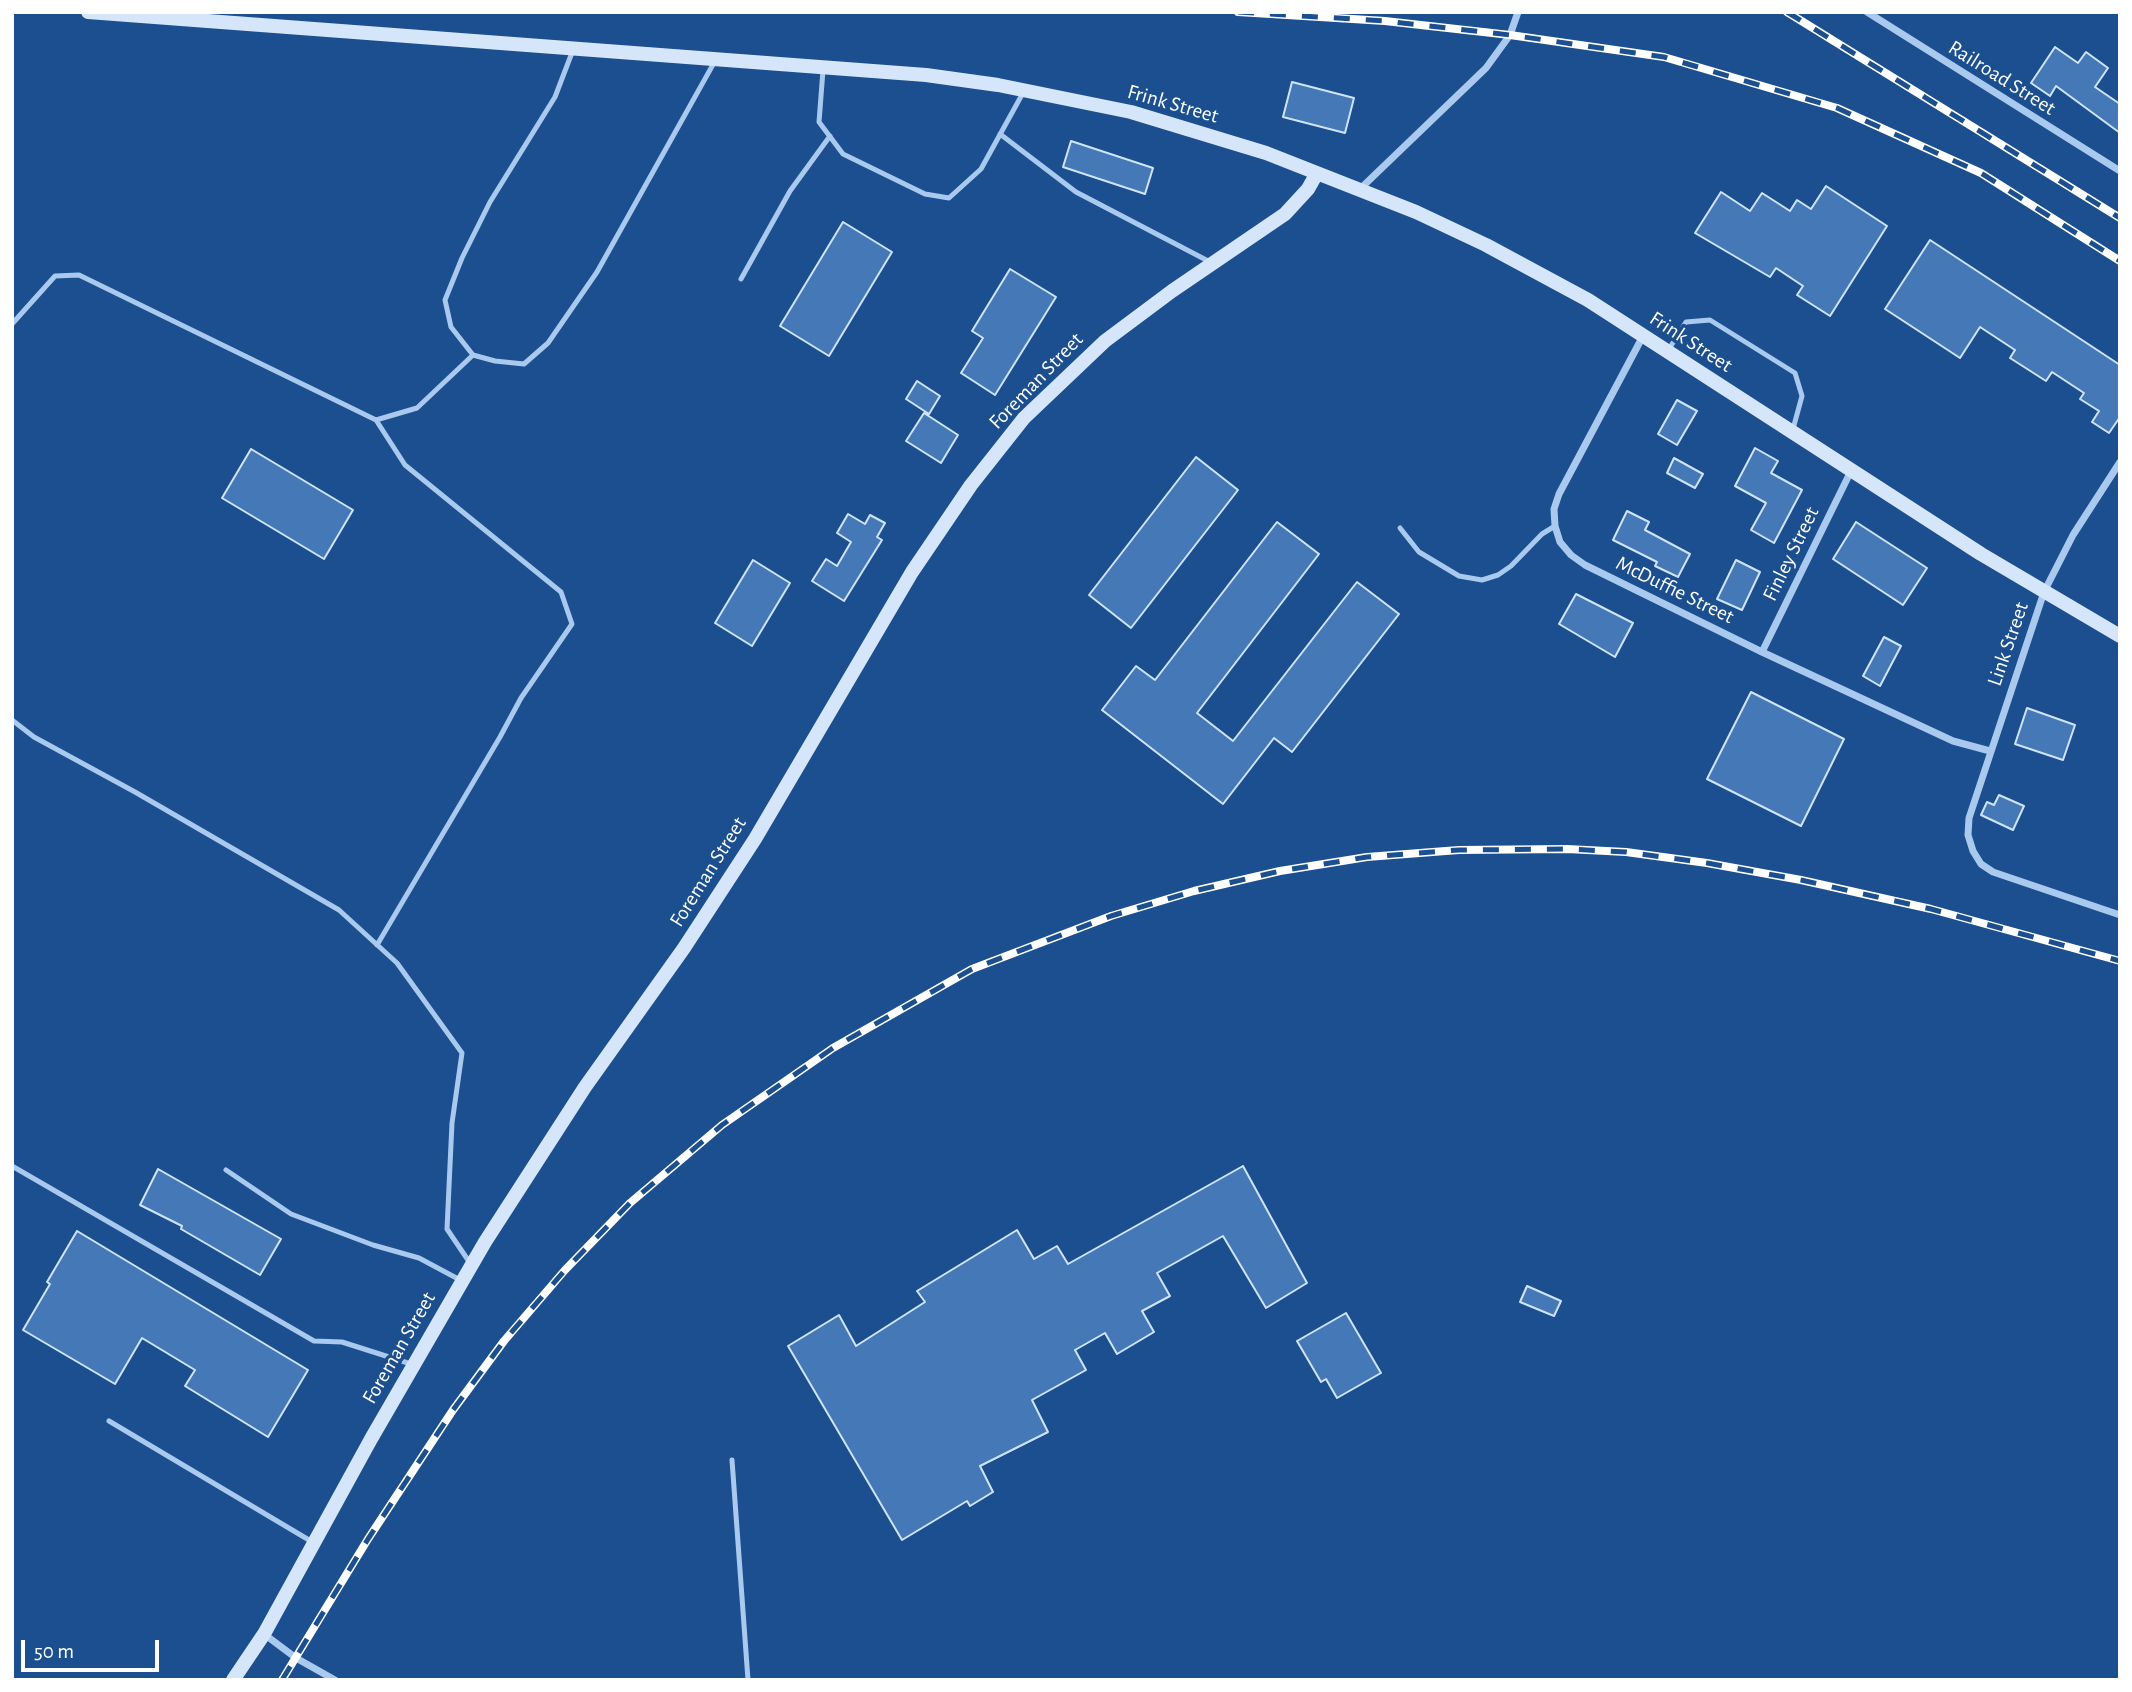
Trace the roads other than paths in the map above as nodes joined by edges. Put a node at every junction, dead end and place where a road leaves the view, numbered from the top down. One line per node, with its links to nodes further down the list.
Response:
1 (88, 12): 4 (main road, Frink Street)
2 (1518, 12): 12 (street)
3 (1867, 12): 10 (street, Railroad Street)
4 (574, 47): 5 (main road, Frink Street); 18 (lane)
5 (717, 58): 6 (main road, Frink Street); 18 (lane)
6 (823, 66): 7 (main road, Frink Street); 9 (lane)
7 (1025, 90): 8 (lane); 11 (main road, Frink Street)
8 (1000, 134): 9 (lane); 13 (lane)
9 (830, 136): 14 (lane)
10 (2120, 172)
11 (1317, 173): 12 (main road, Frink Street); 13 (main road, Foreman Street)
12 (1360, 189): 16 (main road, Frink Street)
13 (1212, 263): 34 (main road, Foreman Street)
14 (741, 279)
15 (12, 324): 19 (lane)
16 (1643, 336): 17 (main road, Frink Street); 23 (street)
17 (1668, 352): 20 (main road, Frink Street); 20 (lane)
18 (473, 355): 19 (lane)
19 (376, 420): 31 (lane)
20 (1792, 432): 22 (main road, Frink Street)
21 (2120, 462): 25 (street, Link Street)
22 (1851, 471): 25 (main road, Frink Street); 27 (street, Finley Street)
23 (1555, 526): 24 (lane); 27 (street, McDuffie Street)
24 (1400, 528)
25 (2044, 592): 26 (main road, Frink Street); 29 (street, Link Street)
26 (2118, 633)
27 (1762, 652): 29 (street, McDuffie Street)
28 (12, 720): 31 (lane)
29 (1990, 751): 30 (street, Link Street)
30 (2120, 915)
31 (377, 945): 34 (lane)
32 (12, 1166): 36 (lane)
33 (226, 1170): 35 (lane)
34 (471, 1265): 35 (main road, Foreman Street)
35 (462, 1281): 36 (main road, Foreman Street)
36 (414, 1365): 39 (main road, Foreman Street)
37 (109, 1421): 39 (lane)
38 (732, 1460): 43 (lane)
39 (314, 1543): 40 (main road, Foreman Street)
40 (264, 1634): 41 (main road, Foreman Street); 42 (street)
41 (233, 1680)
42 (335, 1680)
43 (748, 1680)

